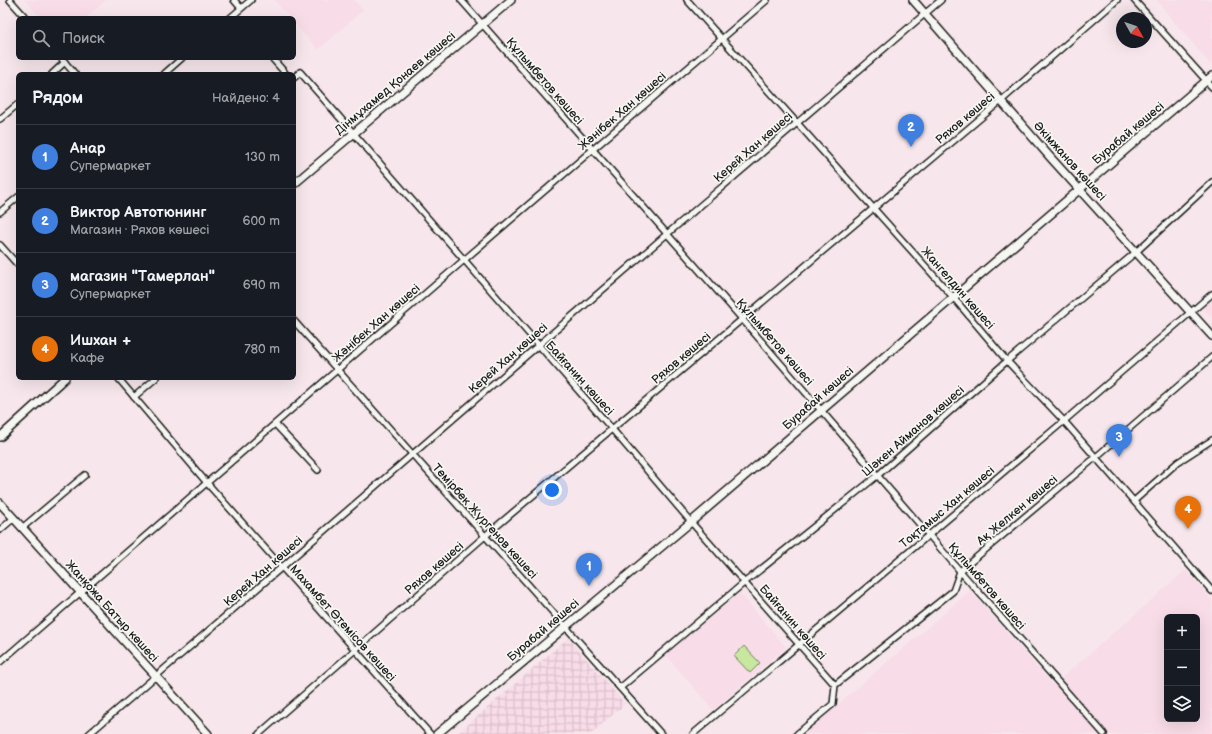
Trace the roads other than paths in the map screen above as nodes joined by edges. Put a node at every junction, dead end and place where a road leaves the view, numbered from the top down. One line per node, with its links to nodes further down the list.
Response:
1 (10, 0): 14 (street)
2 (234, 0): 12 (street)
3 (250, 0): 12 (street)
4 (461, 0): 16 (street, Құлымбетов көшесі)
5 (511, 0): 16 (street, Дінмұхамед Қонаев көшесі)
6 (687, 0): 17 (street, Жангелдин көшесі)
7 (767, 0): 17 (street, Жәнібек Хан көшесі)
8 (913, 0): 13 (street, Әкімжанов көшесі)
9 (941, 0): 13 (street, Керей Хан көшесі)
10 (1117, 0): 28 (street, Ряхов көшесі)
11 (1134, 0): 26 (street)
12 (241, 8): 15 (street)
13 (925, 14): 28 (street, Әкімжанов көшесі); 31 (street, Керей Хан көшесі)
14 (24, 16)
15 (237, 16)
16 (483, 24): 32 (street, Дінмұхамед Қонаев көшесі); 33 (street, Құлымбетов көшесі)
17 (721, 38): 31 (street, Жангелдин көшесі); 33 (street, Жәнібек Хан көшесі)
18 (63, 60): 21 (street); 22 (street)
19 (180, 60): 23 (street)
20 (274, 60): 24 (street)
21 (54, 72)
22 (73, 72)
23 (166, 72)
24 (284, 72)
25 (296, 76): 32 (street, Байғанин көшесі)
26 (1210, 78): 27 (street); 36 (street, Бурабай көшесі)
27 (1212, 87)
28 (1002, 100): 36 (street, Әкімжанов көшесі); 38 (street, Ряхов көшесі)
29 (16, 106): 30 (street)
30 (0, 119)
31 (796, 123): 38 (street, Жангелдин көшесі); 40 (street, Керей Хан көшесі)
32 (353, 133): 34 (street, Дінмұхамед Қонаев көшесі); 43 (street, Байғанин көшесі)
33 (592, 150): 40 (street, Құлымбетов көшесі); 43 (street, Жәнібек Хан көшесі)
34 (296, 182)
35 (1212, 182): 42 (street, Шәкен Айманов көшесі)
36 (1080, 189): 42 (street, Әкімжанов көшесі); 46 (street, Бурабай көшесі)
37 (16, 199): 39 (street)
38 (874, 209): 46 (street, Жангелдин көшесі); 48 (street, Ряхов көшесі)
39 (0, 212)
40 (667, 234): 48 (street, Құлымбетов көшесі); 51 (street, Керей Хан көшесі)
41 (0, 245): 44 (street)
42 (1136, 252): 47 (street, Әкімжанов көшесі); 53 (street, Шәкен Айманов көшесі)
43 (464, 260): 51 (street, Байғанин көшесі); 54 (street, Жәнібек Хан көшесі)
44 (16, 263)
45 (1212, 294): 47 (street, Тоқтамыс Хан көшесі)
46 (953, 297): 53 (street, Жангелдин көшесі); 59 (street, Бурабай көшесі)
47 (1191, 313): 50 (street, Әкімжанов көшесі); 60 (street, Тоқтамыс Хан көшесі)
48 (743, 320): 59 (street, Құлымбетов көшесі); 62 (street, Ряхов көшесі)
49 (296, 323): 54 (street, Темірбек Жүргенов көшесі)
50 (1212, 336)
51 (538, 345): 62 (street, Байғанин көшесі); 65 (street, Керей Хан көшесі)
52 (1212, 357): 66 (street, Ақ Желкен көшесі)
53 (1008, 361): 60 (street, Жангелдин көшесі); 69 (street, Шәкен Айманов көшесі)
54 (338, 370): 61 (street, Жәнібек Хан көшесі); 65 (street, Темірбек Жүргенов көшесі)
55 (63, 380): 63 (street)
56 (120, 380): 58 (street, Махамбет Өтемісов көшесі)
57 (154, 380): 58 (street)
58 (134, 397): 70 (street, Махамбет Өтемісов көшесі)
59 (820, 410): 69 (street, Құлымбетов көшесі); 74 (street, Бурабай көшесі)
60 (1064, 421): 66 (street, Жангелдин көшесі); 77 (street, Тоқтамыс Хан көшесі)
61 (275, 424): 67 (street); 70 (street, Жәнібек Хан көшесі)
62 (612, 429): 74 (street, Байғанин көшесі); 78 (street, Ряхов көшесі)
63 (0, 437)
64 (1212, 440): 71 (street)
65 (412, 455): 78 (street, Темірбек Жүргенов көшесі); 79 (street, Керей Хан көшесі)
66 (1096, 457): 71 (street, Жангелдин көшесі); 80 (street, Ақ Желкен көшесі)
67 (318, 470)
68 (85, 475): 75 (street)
69 (877, 476): 77 (street, Құлымбетов көшесі); 81 (street, Шәкен Айманов көшесі)
70 (207, 483): 79 (street, Махамбет Өтемісов көшесі); 83 (street, Жәнібек Хан көшесі)
71 (1134, 501): 82 (street, Жангелдин көшесі)
72 (0, 503): 73 (street, Жанқожа Батыр көшесі)
73 (14, 518): 75 (street, Жанқожа Батыр көшесі); 76 (street)
74 (691, 522): 81 (street, Байғанин көшесі); 84 (street, Бурабай көшесі)
75 (22, 528): 83 (street, Жанқожа Батыр көшесі)
76 (0, 530)
77 (929, 535): 80 (street, Құлымбетов көшесі); 85 (street, Тоқтамыс Хан көшесі)
78 (485, 536): 84 (street, Темірбек Жүргенов көшесі); 86 (street, Ряхов көшесі)
79 (281, 568): 86 (street, Махамбет Өтемісов көшесі); 88 (street, Керей Хан көшесі)
80 (960, 571): 89 (street); 99 (street, Құлымбетов көшесі)
81 (745, 582): 85 (street, Байғанин көшесі); 90 (street, Шәкен Айманов көшесі)
82 (1212, 591)
83 (80, 594): 87 (street, Жәнібек Хан көшесі); 88 (street, Жанқожа Батыр көшесі)
84 (565, 626): 90 (street, Темірбек Жүргенов көшесі); 95 (street, Бурабай көшесі)
85 (799, 644): 89 (street, Байғанин көшесі); 97 (street, Тоқтамыс Хан көшесі)
86 (355, 650): 93 (street, Ряхов көшесі); 94 (street, Махамбет Өтемісов көшесі)
87 (0, 662)
88 (155, 676): 91 (street, Керей Хан көшесі); 92 (street, Жанқожа Батыр көшесі)
89 (835, 685): 98 (street)
90 (620, 688): 96 (street, Темірбек Жүргенов көшесі)
91 (89, 734)
92 (208, 734)
93 (259, 734)
94 (430, 734)
95 (437, 734)
96 (661, 734)
97 (693, 734)
98 (797, 734)
99 (1104, 734)

